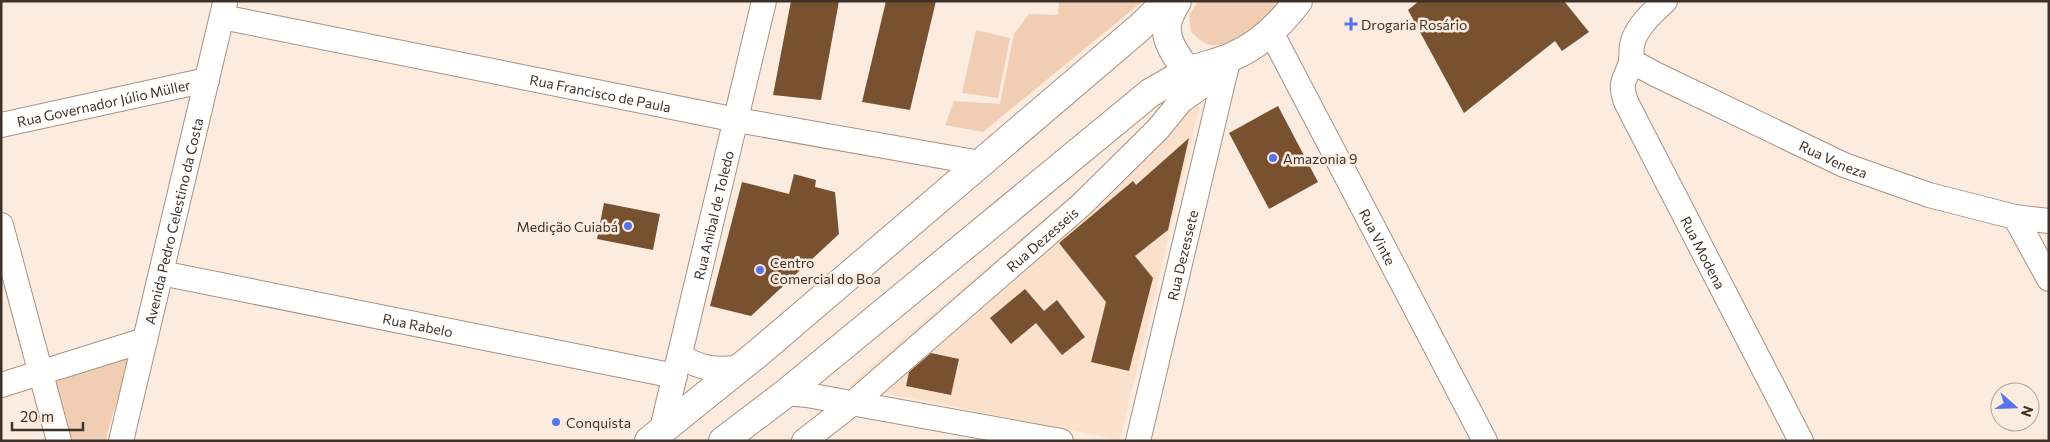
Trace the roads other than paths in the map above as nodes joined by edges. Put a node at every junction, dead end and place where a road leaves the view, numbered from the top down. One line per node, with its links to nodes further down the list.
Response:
1 (764, 1): 12 (street, Rua Anibal de Toledo)
2 (1167, 1): 14 (main road)
3 (1177, 1): 10 (main road)
4 (1298, 1): 7 (main road)
5 (1665, 1): 8 (street, Rua Modena)
6 (224, 9): 11 (street, Avenida Pedro Celestino da Costa); 12 (street, Rua Francisco de Paula)
7 (1271, 32): 9 (main road); 34 (street, Rua Vinte)
8 (1631, 61): 15 (street, Rua Veneza); 35 (street, Rua Modena)
9 (1228, 63): 10 (main road); 26 (street, Rua Dezesseis); 33 (street, Rua Dezessete)
10 (1188, 72): 25 (main road)
11 (206, 80): 13 (street, Rua Governador Júlio Müller); 18 (street, Avenida Pedro Celestino da Costa)
12 (737, 120): 14 (street, Rua Francisco de Paula); 21 (street, Rua Anibal de Toledo)
13 (1, 125)
14 (980, 163): 22 (main road)
15 (2015, 217): 16 (street, Rua Veneza); 19 (street)
16 (2049, 221)
17 (1, 225): 23 (street)
18 (160, 273): 20 (street, Avenida Pedro Celestino da Costa); 21 (street, Rua Rabelo)
19 (2049, 279)
20 (145, 340): 23 (street); 29 (street, Avenida Pedro Celestino da Costa)
21 (678, 366): 22 (street, Rua Rabelo); 27 (street, Rua Anibal de Toledo)
22 (741, 367): 27 (main road)
23 (40, 374): 24 (street); 28 (street)
24 (1, 385)
25 (786, 393): 26 (street); 30 (main road)
26 (853, 403): 31 (street, Rua Dezesseis); 32 (street)
27 (656, 435)
28 (59, 441)
29 (121, 441)
30 (723, 441)
31 (804, 441)
32 (1061, 441)
33 (1138, 441)
34 (1486, 441)
35 (1801, 441)

